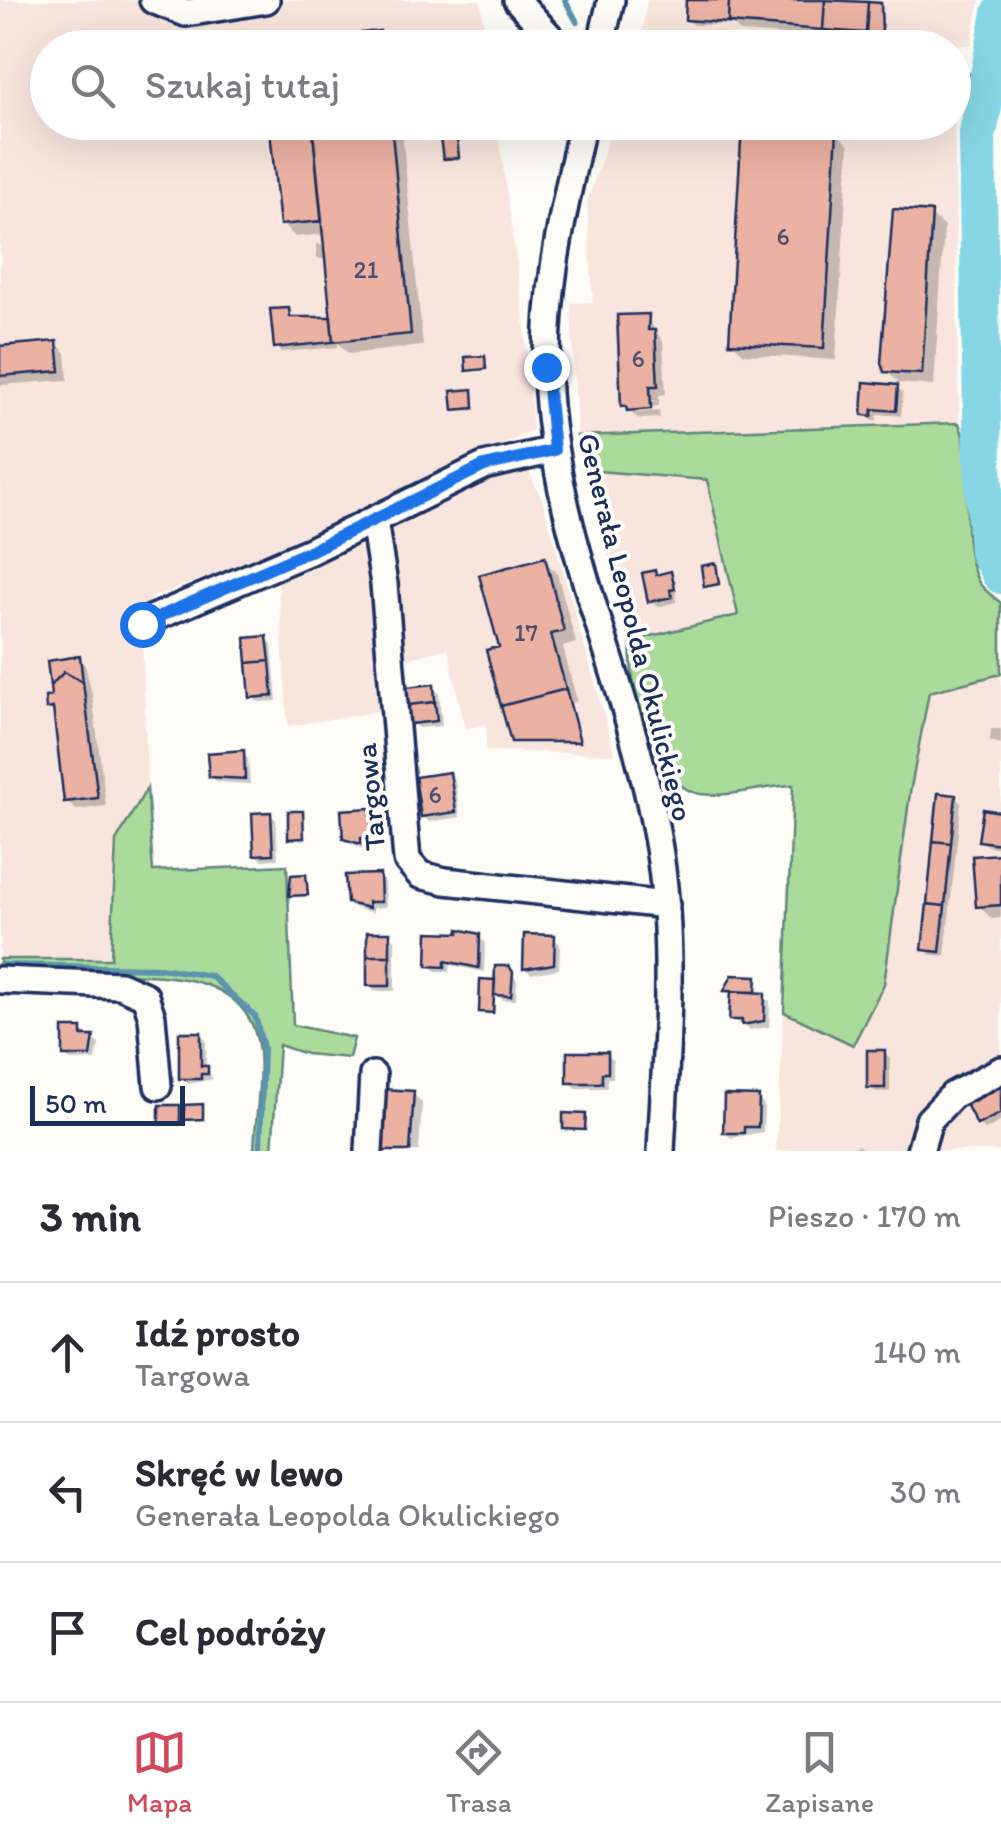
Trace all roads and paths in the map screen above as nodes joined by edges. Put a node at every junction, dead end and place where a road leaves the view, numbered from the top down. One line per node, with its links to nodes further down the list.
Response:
1 (154, 0): 2 (street)
2 (266, 0)
3 (517, 0): 5 (street)
4 (610, 0): 6 (street)
5 (544, 30)
6 (604, 30)
7 (579, 140): 8 (street, Generała Leopolda Okulickiego)
8 (554, 450): 9 (street); 11 (street, Generała Leopolda Okulickiego)
9 (374, 521): 10 (street); 11 (street, Targowa)
10 (142, 624)
11 (666, 906): 17 (street, Generała Leopolda Okulickiego)
12 (0, 980): 15 (street)
13 (1001, 1070): 18 (street)
14 (373, 1075): 16 (street)
15 (158, 1086)
16 (369, 1151)
17 (661, 1151)
18 (920, 1151)

